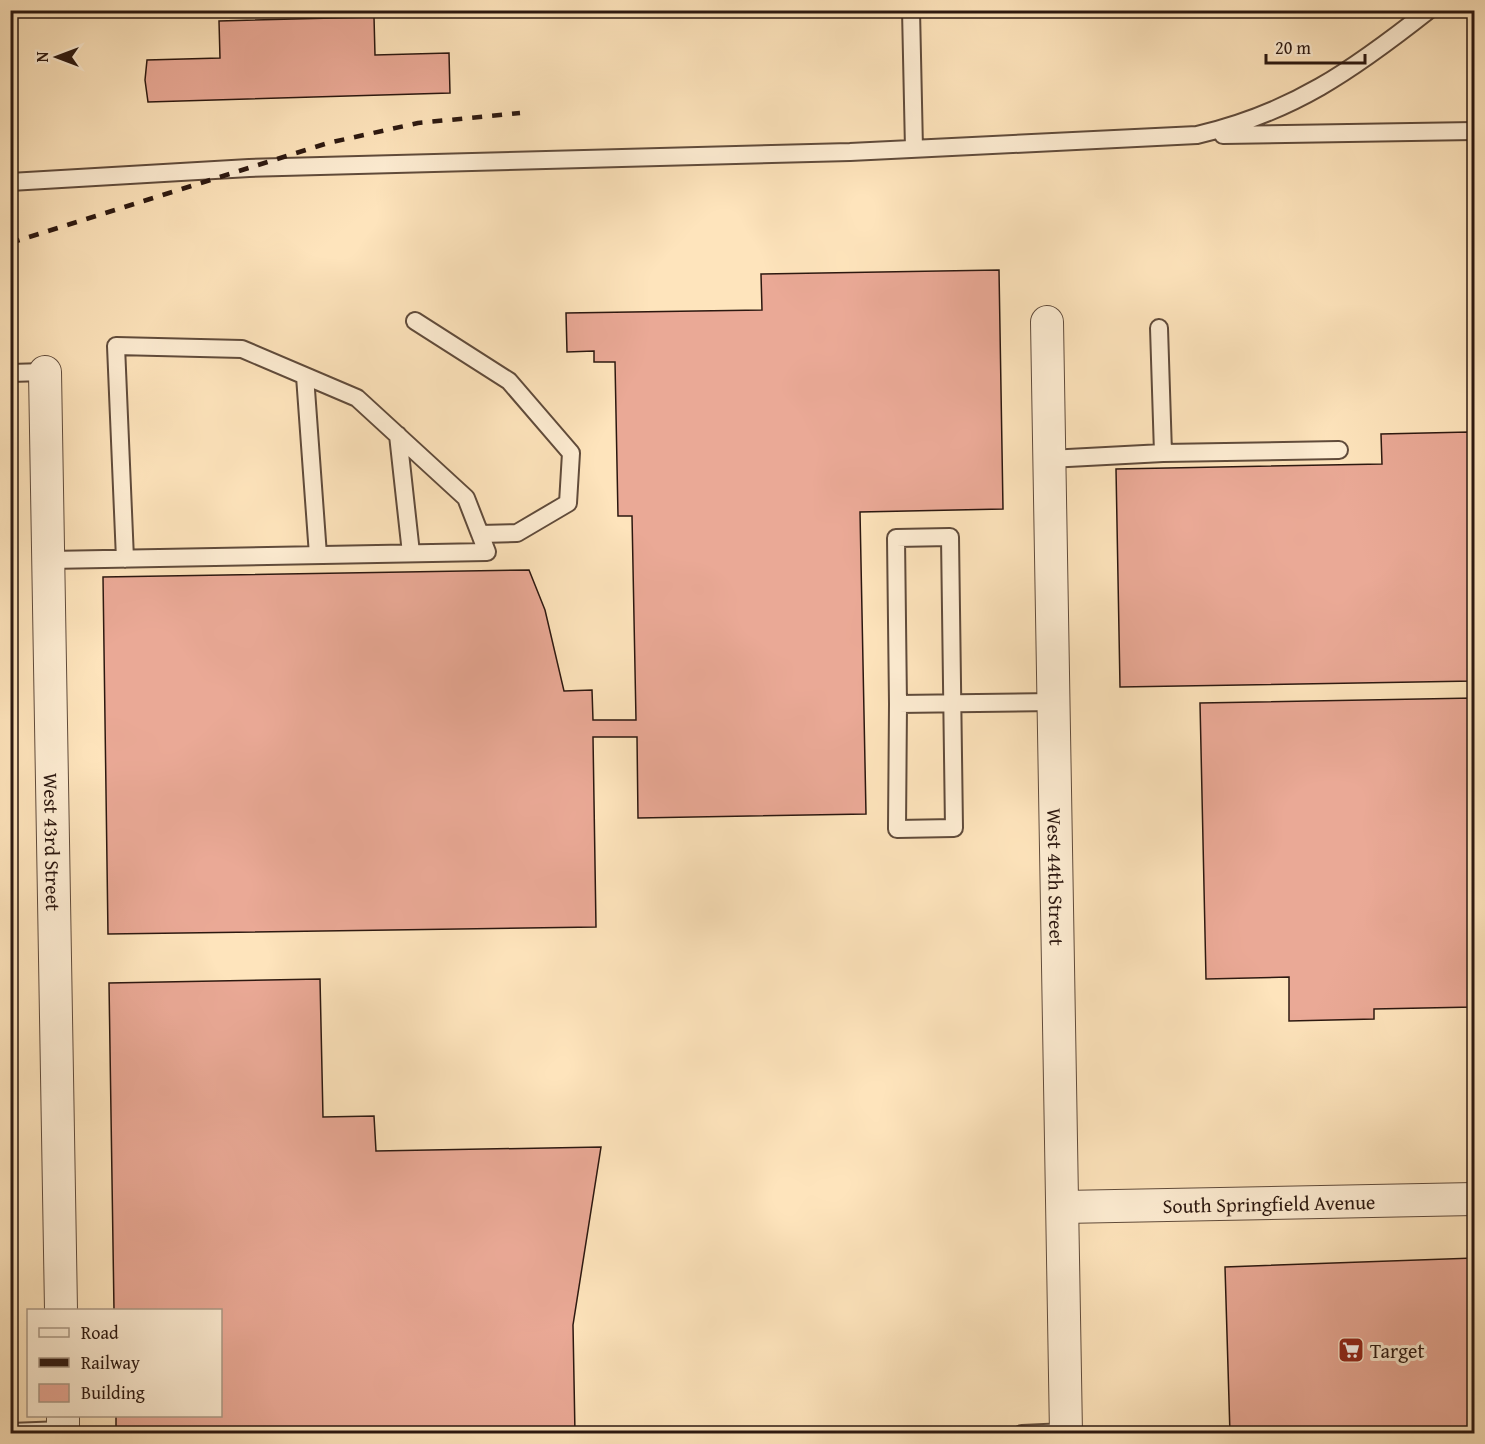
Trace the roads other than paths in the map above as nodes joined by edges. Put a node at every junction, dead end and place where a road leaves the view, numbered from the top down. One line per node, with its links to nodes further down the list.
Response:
1 (911, 10): 5 (lane)
2 (1429, 10): 4 (lane)
3 (1474, 131): 4 (lane)
4 (1197, 135): 5 (lane)
5 (914, 149): 6 (lane)
6 (10, 182)
7 (415, 321): 17 (lane)
8 (1047, 321): 16 (street, West 44th Street)
9 (1159, 328): 15 (lane)
10 (45, 372): 11 (lane); 21 (street, West 43rd Street)
11 (10, 373)
12 (305, 376): 13 (lane); 19 (lane); 20 (lane)
13 (398, 435): 17 (lane); 18 (lane)
14 (1340, 450): 15 (lane)
15 (1163, 453): 16 (lane)
16 (1049, 459): 22 (street, West 44th Street)
17 (480, 534): 18 (lane)
18 (411, 553): 19 (lane)
19 (318, 555): 20 (lane)
20 (125, 559): 21 (lane)
21 (49, 560): 27 (street, West 43rd Street)
22 (1054, 702): 24 (lane); 26 (street, West 44th Street)
23 (898, 704): 24 (lane); 24 (lane); 24 (lane)
24 (953, 704)
25 (1474, 1199): 26 (street, South Springfield Avenue)
26 (1063, 1207): 30 (street, West 44th Street)
27 (61, 1309)
28 (63, 1426): 29 (lane)
29 (10, 1432)
30 (1066, 1433): 31 (lane)
31 (1022, 1434)

